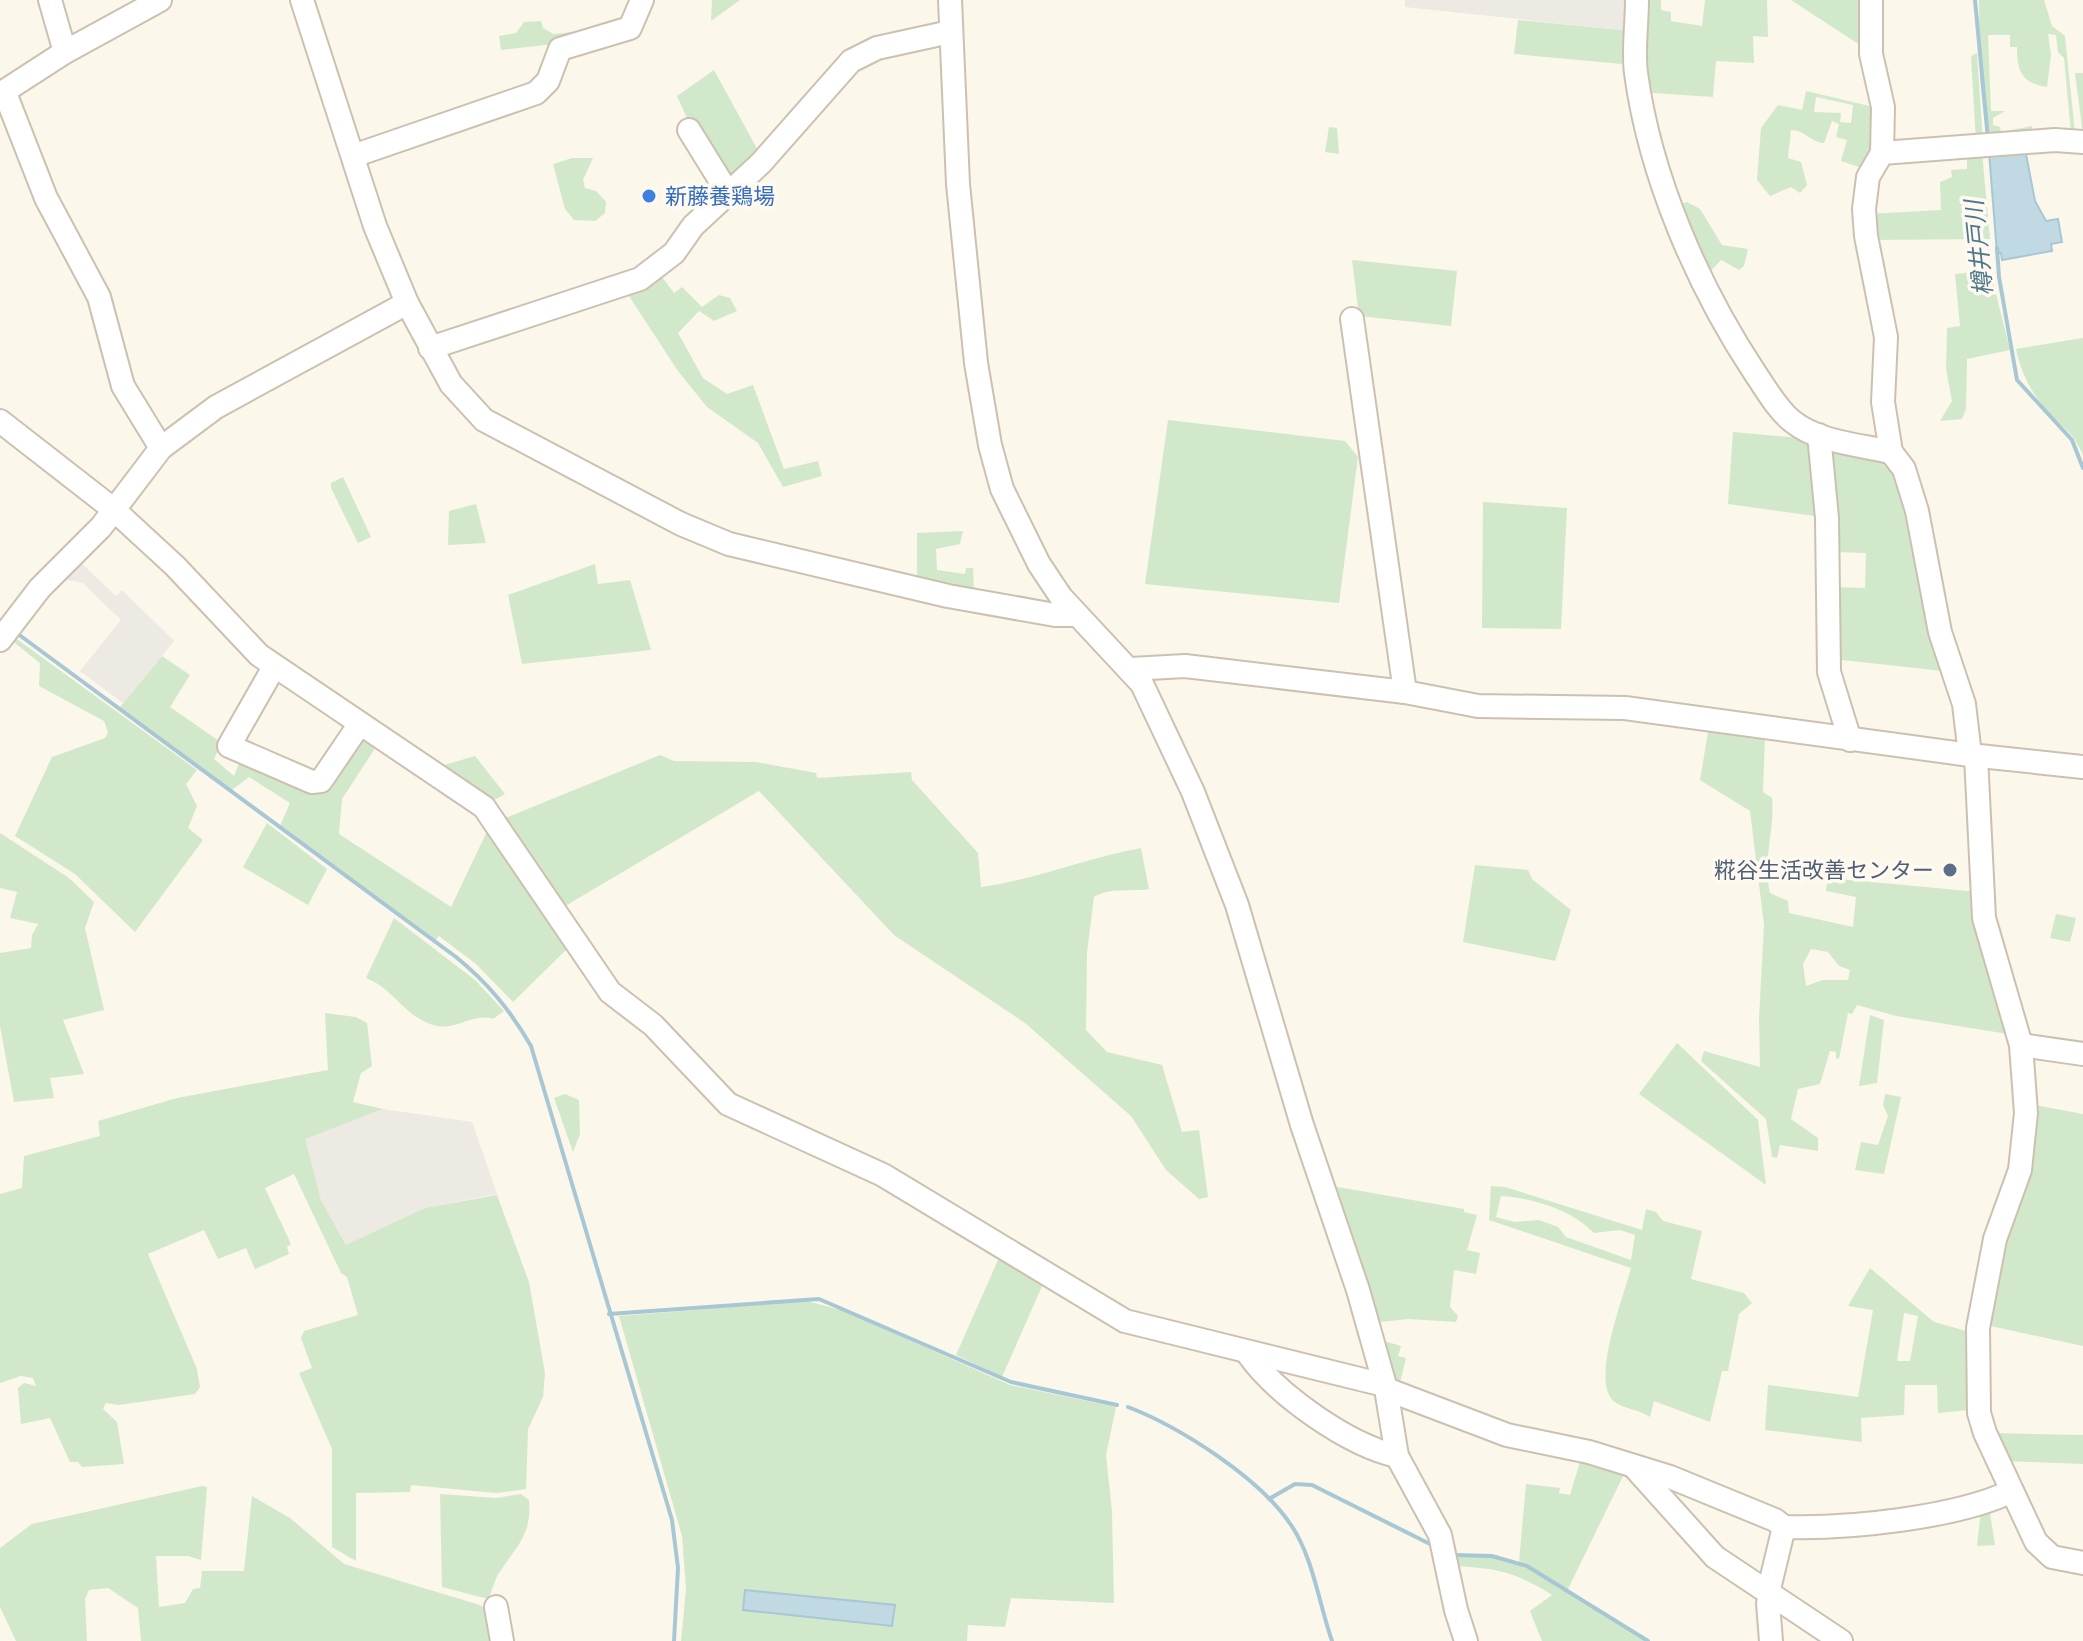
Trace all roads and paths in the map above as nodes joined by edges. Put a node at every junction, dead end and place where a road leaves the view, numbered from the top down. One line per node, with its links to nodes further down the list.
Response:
1 (50, 0): 9 (street)
2 (160, 0): 9 (street)
3 (302, 0): 14 (street)
4 (642, 0): 14 (street)
5 (950, 0): 8 (street)
6 (1637, 0): 20 (street)
7 (1871, 0): 13 (street)
8 (950, 32): 15 (street); 24 (street)
9 (65, 52): 10 (street)
10 (3, 94): 21 (street)
11 (689, 130): 15 (street)
12 (2083, 142): 13 (street)
13 (1882, 153): 22 (street)
14 (353, 156): 16 (street)
15 (728, 193): 18 (street)
16 (407, 303): 18 (street); 21 (street)
17 (1352, 319): 28 (street)
18 (430, 348): 24 (street)
19 (0, 421): 23 (street)
20 (1819, 435): 22 (street); 30 (street)
21 (161, 448): 23 (street)
22 (1891, 452): 31 (street)
23 (113, 509): 25 (street); 26 (street)
24 (1073, 615): 27 (street)
25 (0, 640)
26 (274, 667): 29 (street); 29 (street)
27 (1131, 669): 28 (street); 36 (street)
28 (1405, 692): 30 (street)
29 (359, 725): 35 (street)
30 (1850, 740): 31 (street)
31 (1973, 756): 32 (street); 33 (street)
32 (2083, 767)
33 (2021, 1045): 34 (street); 39 (street)
34 (2083, 1054)
35 (1248, 1354): 36 (street); 37 (street)
36 (1385, 1387): 37 (street); 38 (street)
37 (1397, 1456): 45 (street)
38 (1635, 1468): 40 (street); 42 (street)
39 (2012, 1491): 40 (street); 41 (street)
40 (1784, 1527): 42 (street)
41 (2083, 1563)
42 (1770, 1595): 46 (street); 47 (street)
43 (496, 1607): 44 (street)
44 (502, 1641)
45 (1466, 1641)
46 (1771, 1641)
47 (1841, 1641)

